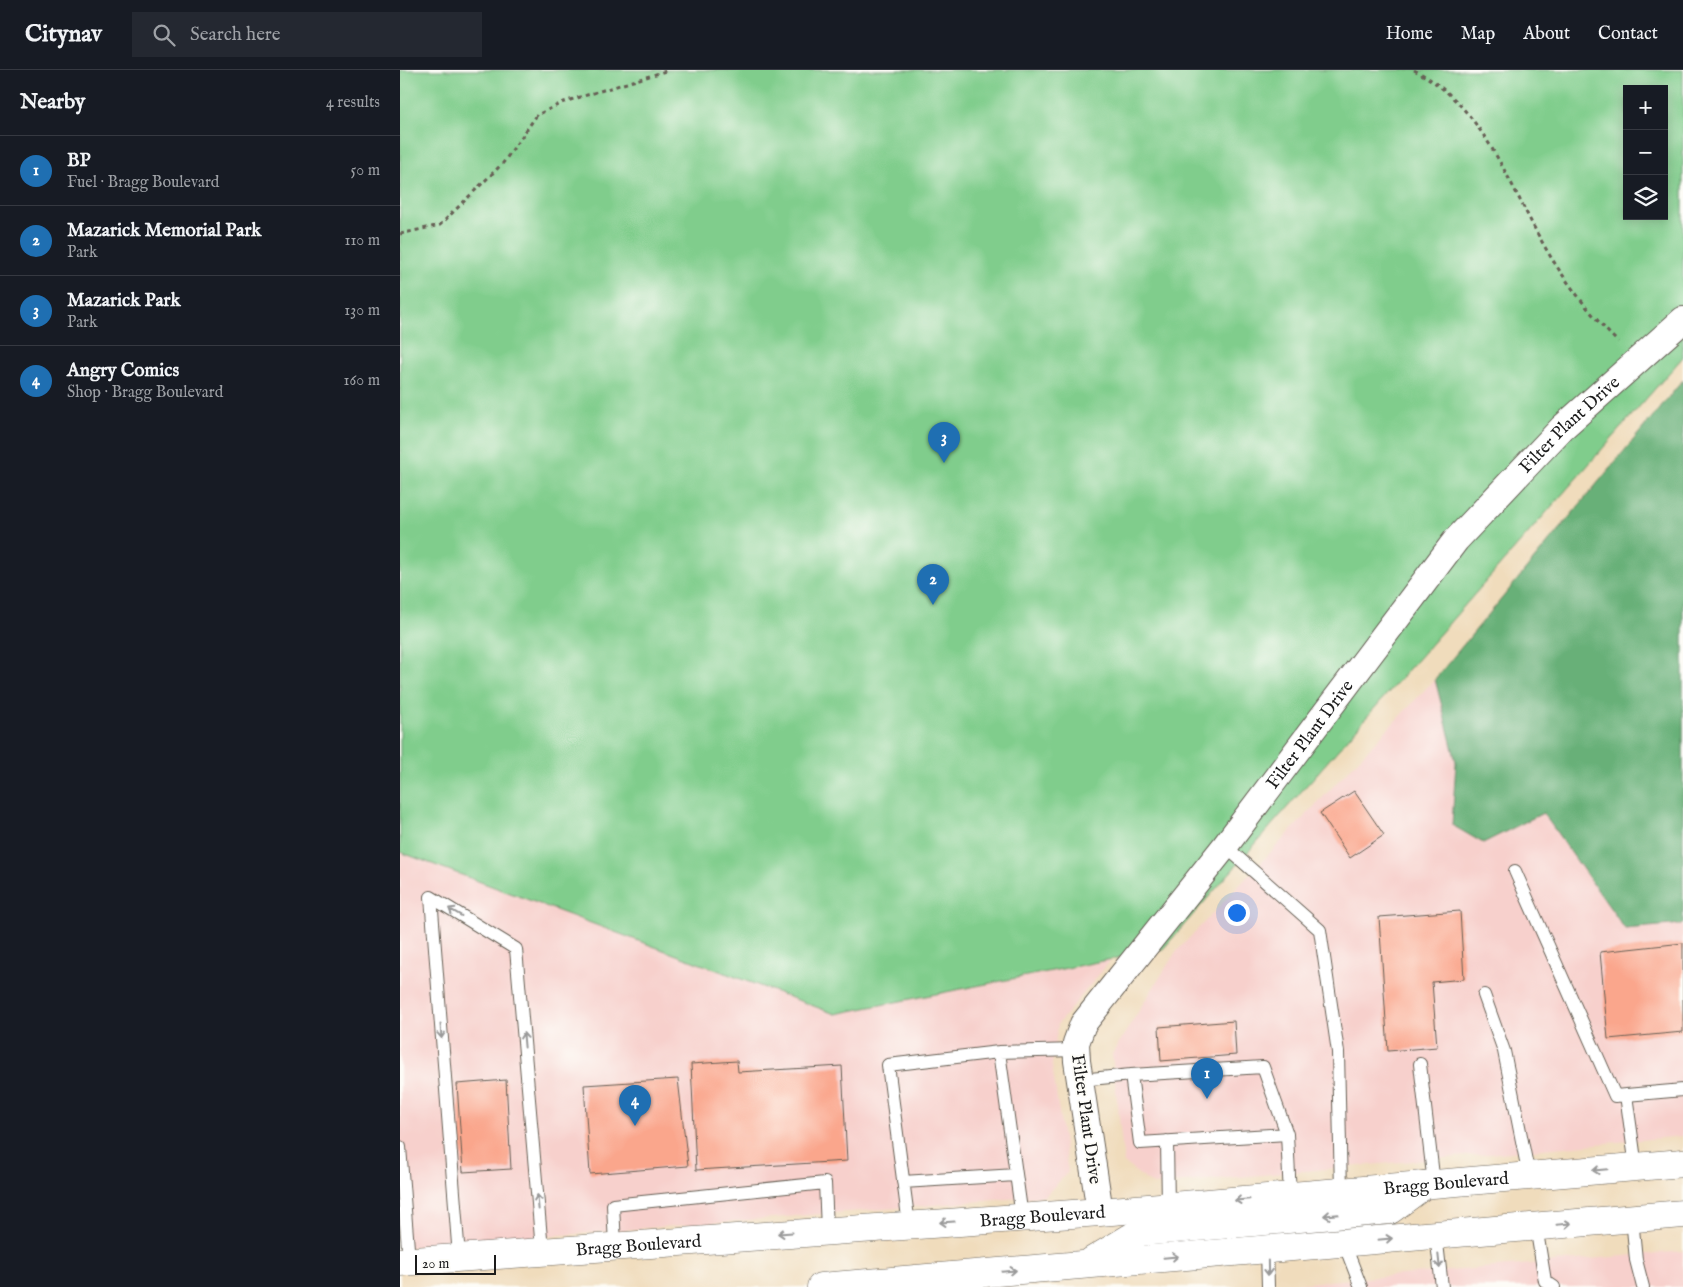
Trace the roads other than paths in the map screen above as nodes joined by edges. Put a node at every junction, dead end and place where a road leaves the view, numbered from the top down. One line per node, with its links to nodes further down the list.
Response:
1 (1683, 320): 2 (street, Filter Plant Drive)
2 (1225, 846): 5 (street, Filter Plant Drive); 21 (lane)
3 (1515, 871): 11 (lane)
4 (1484, 995): 18 (lane)
5 (1076, 1050): 6 (lane); 9 (street, Filter Plant Drive)
6 (999, 1052): 17 (lane); 19 (lane)
7 (1420, 1064): 20 (lane)
8 (1131, 1075): 9 (lane); 12 (lane); 13 (lane)
9 (1080, 1080): 24 (street, Filter Plant Drive)
10 (1683, 1090): 11 (lane)
11 (1626, 1095): 16 (lane)
12 (1288, 1134): 13 (lane); 22 (lane)
13 (1167, 1141): 23 (lane)
14 (400, 1147): 37 (lane)
15 (1683, 1163): 16 (main road, Bragg Boulevard)
16 (1636, 1168): 18 (main road, Bragg Boulevard, one-way to 18)
17 (1016, 1175): 19 (lane); 26 (lane)
18 (1529, 1176): 20 (main road, Bragg Boulevard)
19 (903, 1182): 28 (lane)
20 (1429, 1184): 21 (main road, Bragg Boulevard); 38 (main road, one-way to 38)
21 (1341, 1192): 22 (main road, Bragg Boulevard)
22 (1290, 1196): 23 (main road, Bragg Boulevard, one-way to 23)
23 (1168, 1206): 24 (main road, Bragg Boulevard)
24 (1100, 1212): 26 (main road, Bragg Boulevard)
25 (1683, 1214): 27 (main road)
26 (1022, 1217): 28 (main road, Bragg Boulevard, one-way to 28)
27 (1632, 1218): 29 (main road, one-way to 27); 44 (lane)
28 (908, 1225): 30 (main road, Bragg Boulevard)
29 (1536, 1226): 31 (main road); 43 (lane)
30 (827, 1230): 33 (main road, Bragg Boulevard, one-way to 33); 33 (lane)
31 (1436, 1234): 32 (main road, one-way to 31); 42 (lane, one-way to 42)
32 (1344, 1242): 34 (main road); 41 (lane)
33 (615, 1245): 35 (main road, Bragg Boulevard)
34 (1267, 1249): 38 (main road, one-way to 34); 40 (lane, one-way to 40)
35 (542, 1250): 36 (main road, Bragg Boulevard); 36 (lane, one-way to 36)
36 (459, 1257): 37 (main road, Bragg Boulevard)
37 (404, 1261)
38 (1085, 1264): 39 (main road, one-way to 38)
39 (821, 1287)
40 (1268, 1287)
41 (1361, 1287)
42 (1442, 1287)
43 (1554, 1287)
44 (1643, 1287)

